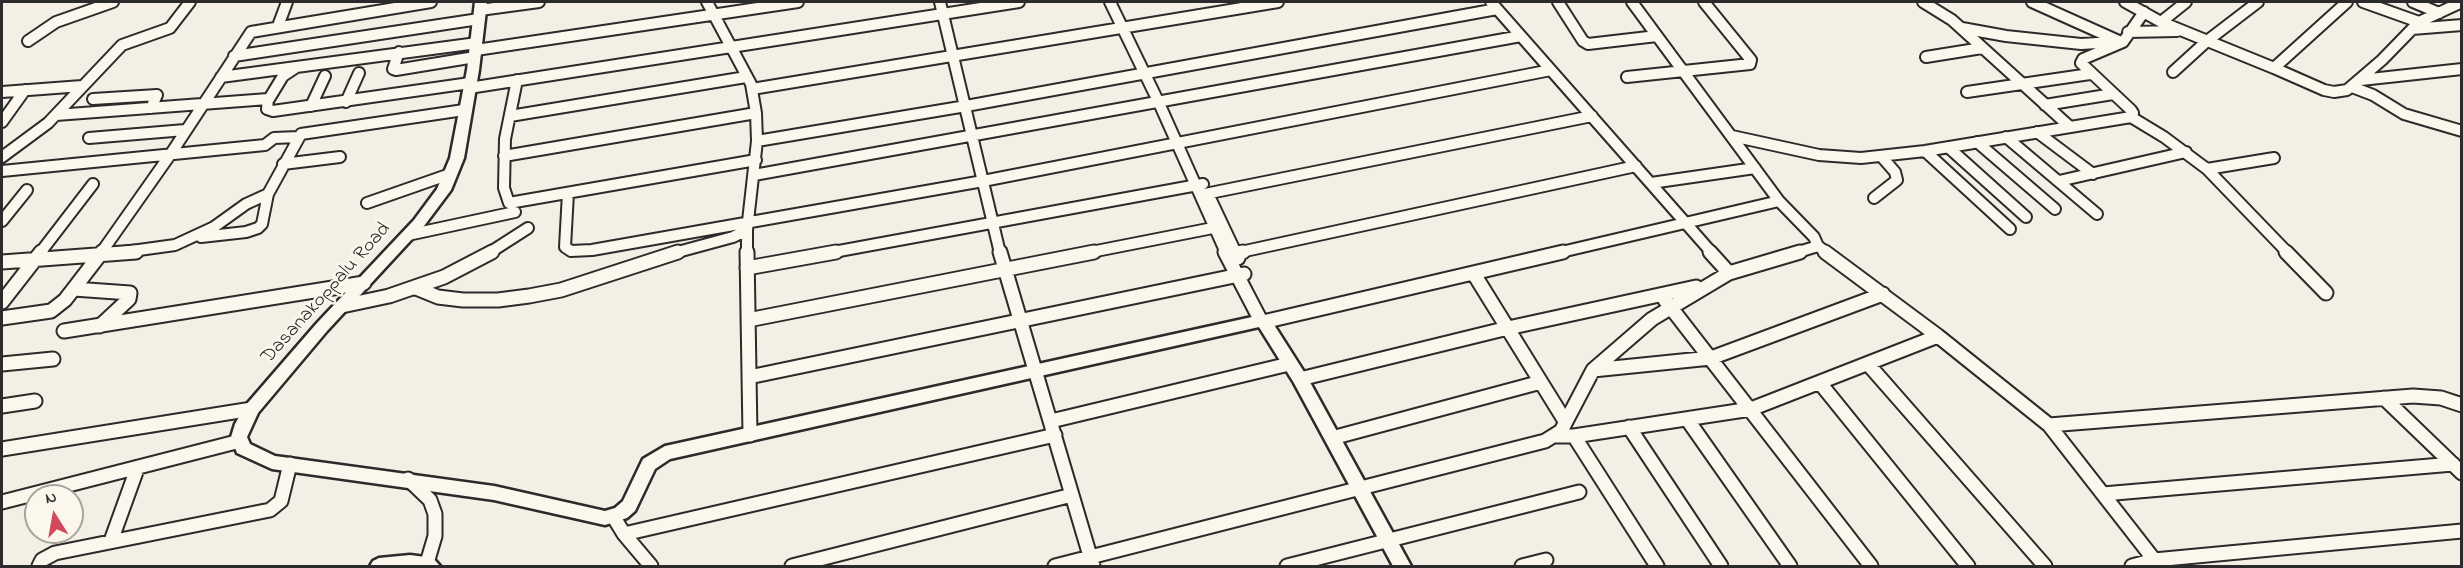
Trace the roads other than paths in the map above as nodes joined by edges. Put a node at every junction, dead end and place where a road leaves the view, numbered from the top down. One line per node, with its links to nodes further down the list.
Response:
1 (114, 2): 44 (street)
2 (190, 2): 70 (street)
3 (287, 2): 37 (street)
4 (431, 2): 25 (street)
5 (539, 2): 29 (street)
6 (708, 2): 32 (street)
7 (798, 2): 26 (street)
8 (1019, 2): 28 (street)
9 (1110, 2): 35 (street)
10 (1117, 2): 35 (street)
11 (1252, 2): 35 (street)
12 (1278, 2): 35 (street)
13 (1558, 2): 42 (street)
14 (1632, 2): 42 (street)
15 (1704, 2): 57 (street)
16 (1923, 2): 38 (street)
17 (2032, 2): 43 (street)
18 (2125, 2): 30 (street)
19 (2186, 2): 33 (street)
20 (2258, 2): 45 (street)
21 (2347, 2): 54 (street)
22 (2363, 2): 36 (street)
23 (2413, 2): 31 (street)
24 (2462, 2): 31 (street)
25 (413, 3): 37 (street)
26 (747, 5): 32 (street)
27 (1494, 5): 41 (street); 60 (street)
28 (941, 7): 46 (street); 50 (street)
29 (480, 10): 40 (street); 48 (street, Dasanakoppalu Road)
30 (2144, 12): 33 (street); 43 (street)
31 (2439, 13): 36 (street)
32 (714, 15): 46 (street); 48 (street)
33 (2161, 22): 39 (street)
34 (2462, 24): 36 (street)
35 (1126, 25): 50 (street); 60 (street)
36 (2416, 25): 66 (street)
37 (278, 26): 51 (street)
38 (1960, 28): 43 (street); 47 (street)
39 (2182, 30): 43 (street); 45 (street)
40 (397, 31): 49 (street); 51 (street)
41 (1521, 36): 56 (street); 80 (street)
42 (1657, 36): 57 (street)
43 (2124, 39): 61 (street)
44 (28, 41)
45 (2207, 41): 54 (street); 58 (street)
46 (732, 46): 65 (street); 67 (street)
47 (1982, 48): 52 (street); 68 (street)
48 (476, 50): 49 (street); 49 (street); 69 (street, Dasanakoppalu Road)
49 (394, 53): 53 (street)
50 (953, 54): 67 (street); 83 (street)
51 (234, 56): 62 (street)
52 (1926, 57)
53 (298, 66): 62 (street); 77 (street)
54 (2274, 68): 66 (street)
55 (2462, 69): 66 (street)
56 (1551, 70): 89 (street); 102 (street)
57 (1681, 70): 64 (street); 96 (street)
58 (2173, 72)
59 (359, 73): 78 (street)
60 (1149, 73): 80 (street); 83 (street)
61 (2090, 74): 68 (street); 74 (street)
62 (221, 76): 79 (street)
63 (325, 76): 82 (street)
64 (1627, 77)
65 (517, 80): 69 (street); 88 (street)
66 (2361, 82): 75 (street); 75 (street)
67 (750, 83): 86 (street); 88 (street)
68 (2020, 83): 73 (street); 81 (street)
69 (469, 85): 78 (street); 85 (street, Dasanakoppalu Road)
70 (82, 86): 71 (street); 87 (street)
71 (25, 90): 72 (street); 91 (street)
72 (2, 92)
73 (1967, 92)
74 (2113, 94): 81 (street); 90 (street)
75 (2378, 98): 95 (street)
76 (93, 99): 84 (street)
77 (269, 99): 79 (street); 82 (street)
78 (346, 102): 82 (street)
79 (202, 103): 84 (street); 93 (street)
80 (1163, 103): 98 (street); 102 (street)
81 (2045, 105): 92 (street)
82 (311, 106)
83 (966, 106): 98 (street); 101 (street)
84 (151, 108): 87 (street)
85 (464, 110): 97 (street); 119 (street, Dasanakoppalu Road)
86 (756, 113): 101 (street); 108 (street)
87 (56, 115): 110 (street)
88 (510, 116): 108 (street)
89 (1592, 116): 115 (street); 127 (street)
90 (2131, 117): 92 (street); 106 (street)
91 (2, 118)
92 (2069, 126): 94 (street)
93 (185, 130): 100 (street); 107 (street)
94 (2037, 132): 99 (street); 120 (street)
95 (2462, 132)
96 (1732, 136): 109 (street); 116 (street)
97 (298, 137): 107 (street); 114 (street)
98 (974, 137): 121 (street); 122 (street)
99 (2006, 137): 103 (street); 123 (street)
100 (89, 138)
101 (757, 141): 113 (street)
102 (1180, 141): 122 (street); 127 (street)
103 (1977, 142): 104 (street); 133 (street)
104 (1948, 147): 105 (street); 136 (street)
105 (1924, 151): 109 (street); 143 (street)
106 (2186, 152): 117 (street); 120 (street)
107 (170, 154): 118 (street); 148 (street)
108 (504, 156): 128 (street)
109 (1881, 156): 130 (street)
110 (2, 157)
111 (340, 157): 114 (street)
112 (2274, 158): 117 (street)
113 (756, 160): 121 (street); 128 (street)
114 (284, 164): 129 (street)
115 (1636, 166): 124 (street); 147 (street)
116 (1755, 168): 124 (street); 131 (street)
117 (2207, 169): 161 (street)
118 (2, 171)
119 (450, 174): 132 (street); 144 (street, Dasanakoppalu Road)
120 (2092, 174): 123 (street)
121 (754, 175): 140 (street)
122 (983, 181): 138 (street); 140 (street)
123 (2058, 181): 135 (street)
124 (1651, 183): 139 (street)
125 (93, 184): 149 (street)
126 (27, 190): 137 (street)
127 (1202, 190): 138 (street); 141 (street)
128 (568, 193): 140 (street)
129 (268, 194): 145 (street); 145 (street)
130 (1875, 198)
131 (1779, 201): 139 (street); 146 (street)
132 (367, 203)
133 (2055, 209)
134 (515, 212): 144 (street)
135 (2097, 214)
136 (2026, 217)
137 (2, 221)
138 (993, 223): 151 (street); 152 (street)
139 (1685, 225): 153 (street); 154 (street)
140 (747, 226): 151 (street); 159 (street)
141 (1218, 227): 147 (street); 152 (street)
142 (528, 228): 159 (street)
143 (2010, 229)
144 (408, 235): 156 (street, Dasanakoppalu Road)
145 (190, 238): 148 (street)
146 (1818, 246): 153 (street); 163 (street)
147 (1231, 254): 155 (street)
148 (100, 255): 149 (street); 160 (street)
149 (33, 260): 150 (street); 158 (street)
150 (2, 262)
151 (747, 268): 169 (street)
152 (1004, 270): 169 (street); 170 (street)
153 (1729, 273): 157 (street)
154 (1474, 274): 168 (street); 172 (street)
155 (1240, 275): 168 (street); 170 (street)
156 (364, 283): 165 (street, Dasanakoppalu Road); 171 (street)
157 (1710, 284): 162 (street); 166 (street)
158 (7, 287): 164 (street)
159 (416, 288): 165 (street)
160 (74, 289): 167 (street); 171 (street)
161 (2326, 292)
162 (1661, 294): 166 (street); 172 (street)
163 (1883, 294): 174 (street); 175 (street)
164 (2, 302)
165 (342, 306): 190 (street, Dasanakoppalu Road)
166 (1671, 306): 175 (street); 180 (street)
167 (2, 318)
168 (1261, 319): 178 (street); 181 (street)
169 (748, 320): 182 (street)
170 (1021, 321): 181 (street); 182 (street)
171 (100, 326): 173 (street)
172 (1508, 328): 183 (street); 184 (street)
173 (64, 331)
174 (1938, 336): 179 (street); 195 (street)
175 (1711, 358): 180 (street); 191 (street)
176 (53, 359): 177 (street)
177 (2, 364)
178 (1289, 364): 183 (street); 193 (street)
179 (1868, 364): 185 (street); 235 (street)
180 (1593, 370): 194 (street)
181 (1034, 372): 193 (street); 197 (street)
182 (749, 377): 197 (street)
183 (1300, 379): 201 (street)
184 (1541, 382): 194 (street); 201 (street)
185 (1820, 383): 191 (street); 234 (street)
186 (2384, 398): 188 (street); 195 (street); 206 (street)
187 (35, 401): 189 (street)
188 (2462, 405)
189 (2, 406)
190 (252, 409): 202 (street, Dasanakoppalu Road); 203 (street)
191 (1751, 410): 192 (street); 233 (street)
192 (1687, 419): 196 (street); 232 (street)
193 (1051, 421): 198 (street)
194 (1565, 422): 199 (street)
195 (2049, 425): 210 (street)
196 (1629, 428): 200 (street); 231 (street)
197 (750, 435): 213 (street)
198 (1055, 435): 211 (street); 215 (street)
199 (1556, 436): 200 (street); 208 (street)
200 (1574, 436): 230 (street)
201 (1332, 438): 208 (street)
202 (240, 441): 204 (street); 205 (street)
203 (2, 449)
204 (290, 464): 207 (street); 217 (street)
205 (137, 469): 212 (street); 217 (street)
206 (2457, 469): 210 (street)
207 (408, 479): 213 (street); 221 (street)
208 (1360, 487): 216 (street); 219 (street)
209 (1579, 492): 216 (street)
210 (2103, 494): 220 (street)
211 (1072, 495): 219 (street); 225 (street)
212 (2, 502)
213 (613, 516): 215 (street)
214 (2462, 531): 220 (street)
215 (624, 534): 224 (street)
216 (1387, 539): 227 (street); 228 (street)
217 (111, 541): 222 (street)
218 (1546, 560): 229 (street)
219 (1092, 562): 226 (street)
220 (2156, 563): 236 (street)
221 (429, 565): 223 (street)
222 (39, 567)
223 (378, 567)
224 (651, 567)
225 (792, 567)
226 (1055, 567)
227 (1287, 567)
228 (1402, 567)
229 (1522, 567)
230 (1657, 567)
231 (1721, 567)
232 (1790, 567)
233 (1871, 567)
234 (1968, 567)
235 (2045, 567)
236 (2132, 567)

